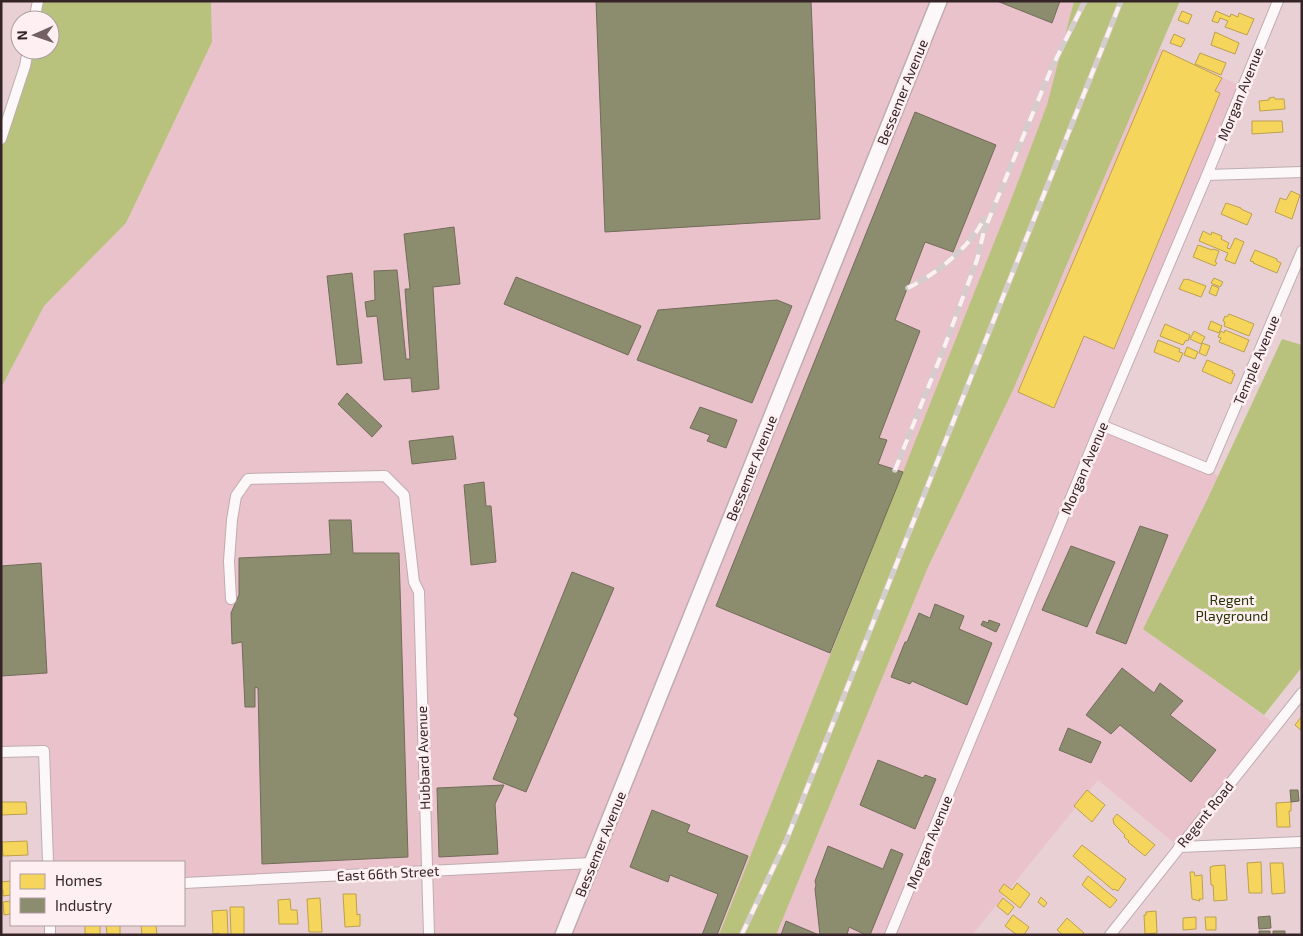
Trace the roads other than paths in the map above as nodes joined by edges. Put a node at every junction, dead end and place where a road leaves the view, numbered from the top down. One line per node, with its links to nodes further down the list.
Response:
1 (939, 1): 15 (street, Bessemer Avenue)
2 (1278, 1): 6 (street, Morgan Avenue)
3 (26, 60): 4 (street)
4 (1, 139)
5 (1302, 172): 6 (street)
6 (1207, 175): 8 (street, Morgan Avenue)
7 (1302, 251): 8 (street, Temple Avenue)
8 (1101, 425): 20 (street, Morgan Avenue)
9 (231, 599): 16 (street, Hubbard Avenue)
10 (1302, 693): 13 (street, Regent Road)
11 (1, 752): 14 (street)
12 (1302, 842): 13 (street)
13 (1179, 847): 21 (street, Regent Road)
14 (48, 861)
15 (592, 863): 16 (street, East 66th Street); 19 (street, Bessemer Avenue)
16 (426, 872): 17 (street, East 66th Street); 18 (street, Hubbard Avenue)
17 (185, 883)
18 (429, 935)
19 (563, 935)
20 (890, 935)
21 (1110, 935)

